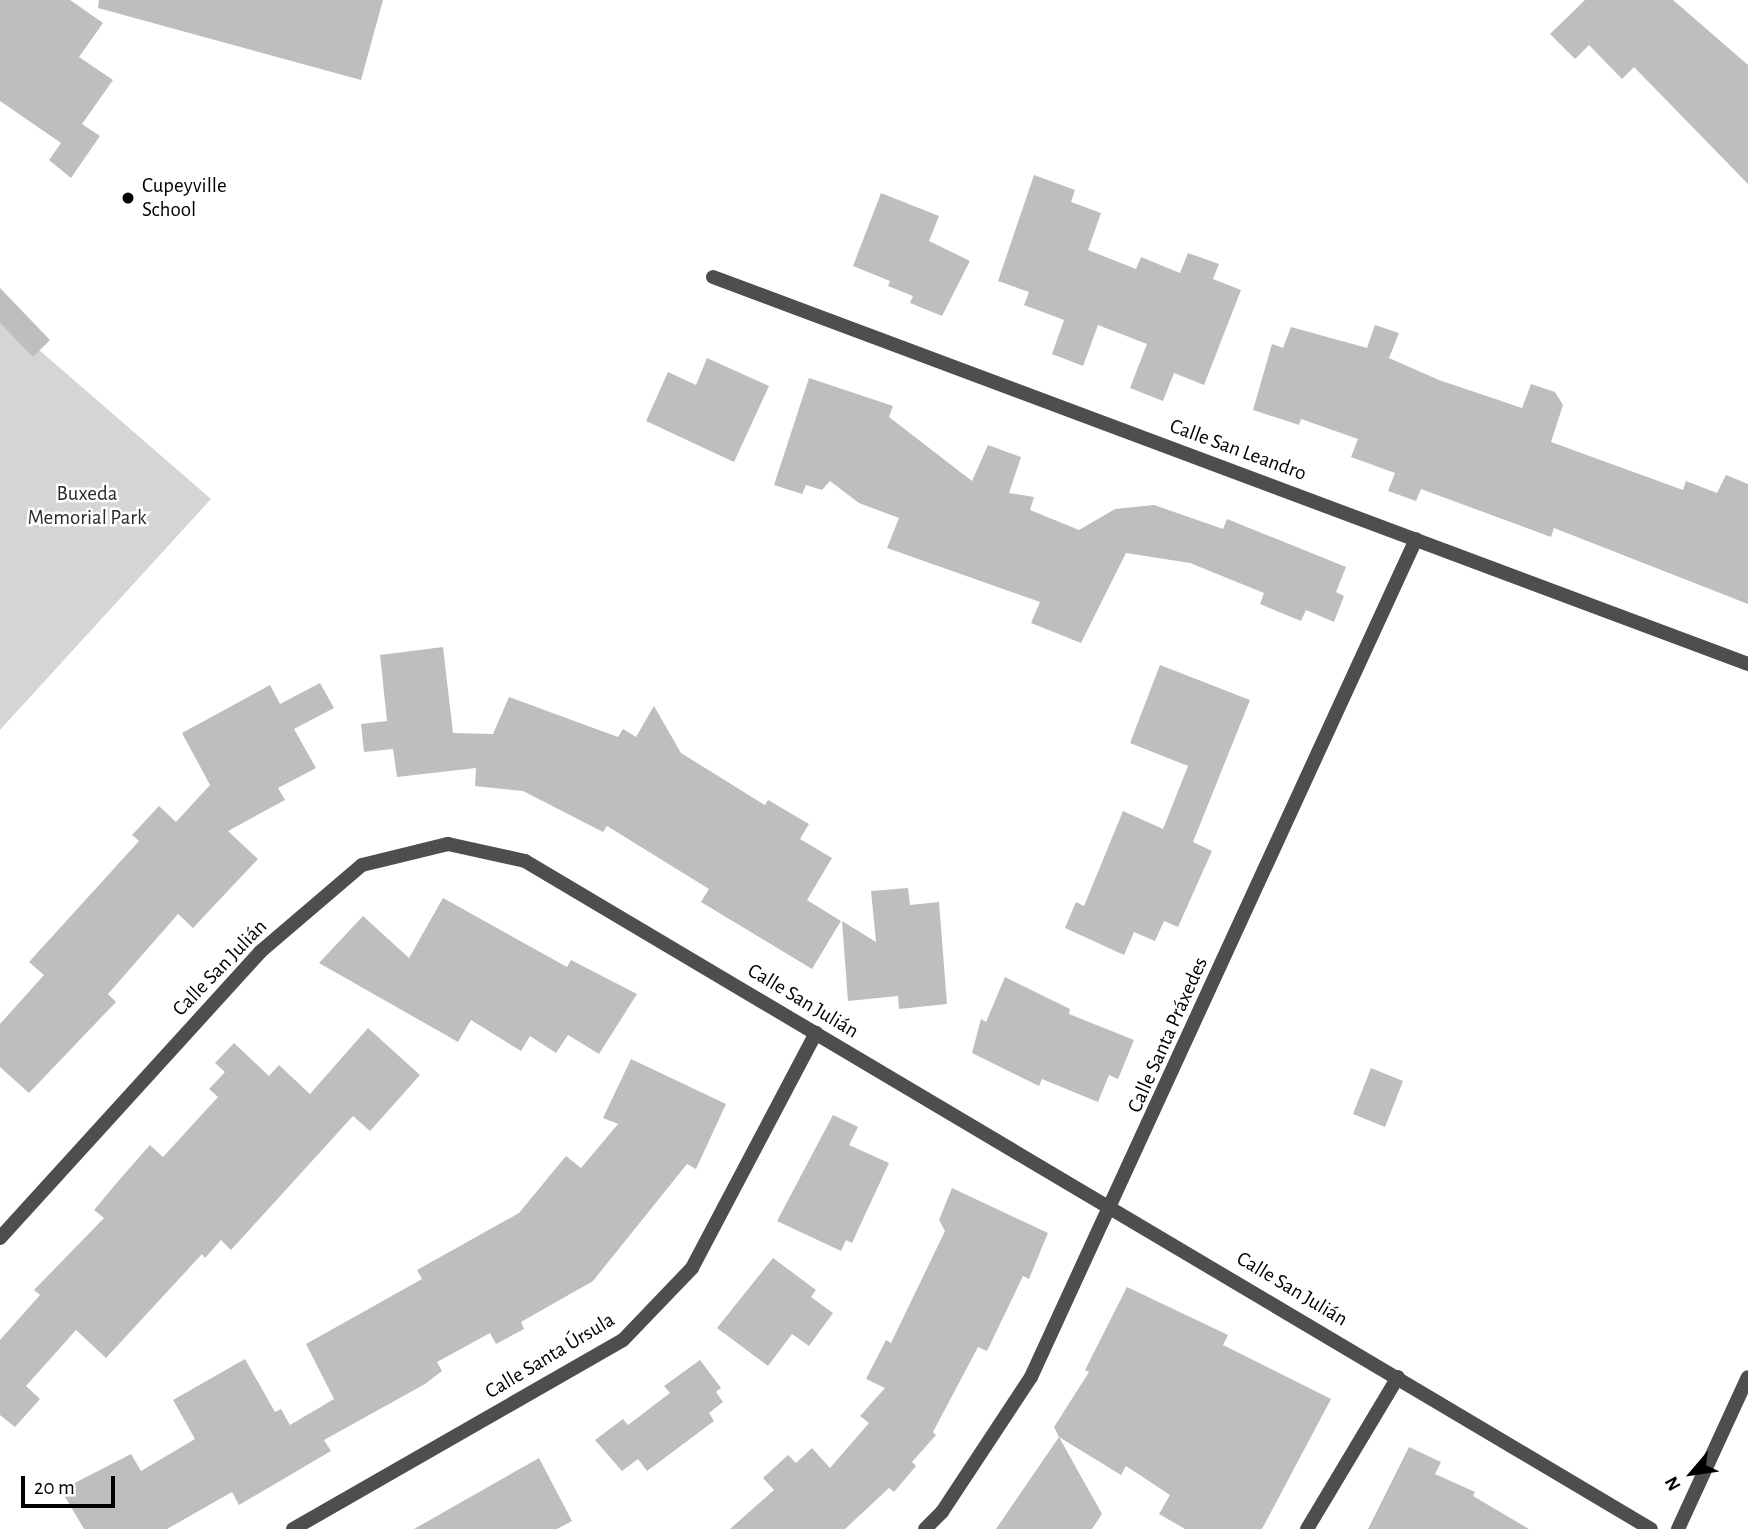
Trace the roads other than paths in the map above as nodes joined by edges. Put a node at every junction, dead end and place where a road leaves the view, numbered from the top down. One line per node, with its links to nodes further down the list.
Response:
1 (713, 276): 2 (street, Calle San Leandro)
2 (1416, 539): 3 (street, Calle San Leandro); 5 (street, Calle Santa Práxedes)
3 (1748, 664)
4 (816, 1033): 5 (street, Calle San Julián); 6 (street, Calle San Julián); 9 (street, Calle Santa Úrsula)
5 (1112, 1207): 7 (street, Calle San Julián); 10 (street, Calle Santa Práxedes)
6 (0, 1238)
7 (1398, 1377): 11 (street); 12 (street, Calle San Julián)
8 (1748, 1377): 13 (street)
9 (293, 1529)
10 (925, 1529)
11 (1307, 1529)
12 (1651, 1529)
13 (1678, 1529)

